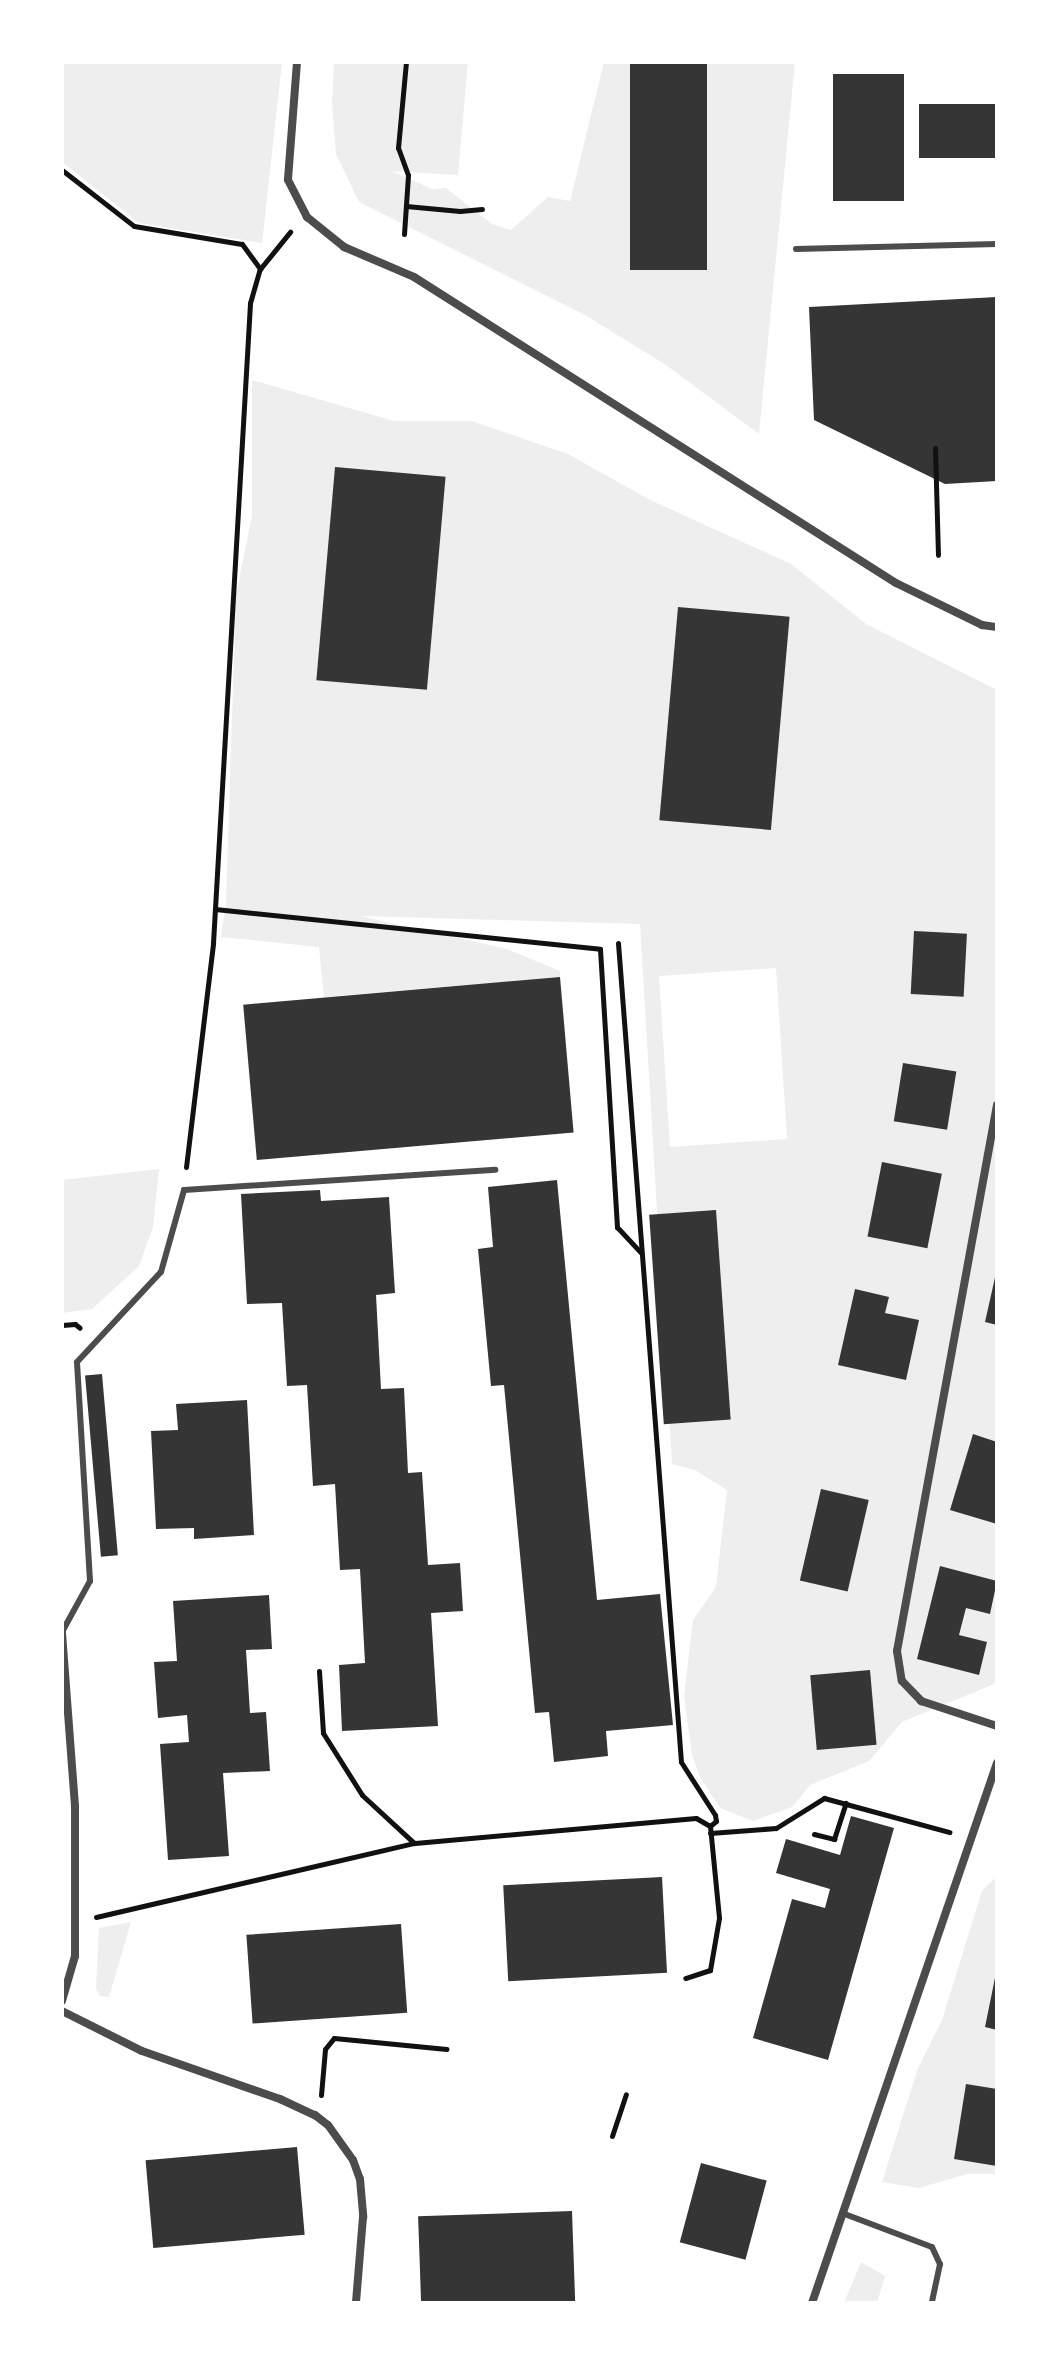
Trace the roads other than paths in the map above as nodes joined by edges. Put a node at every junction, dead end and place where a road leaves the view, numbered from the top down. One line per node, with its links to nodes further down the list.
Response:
1 (297, 62): 4 (street)
2 (997, 244): 3 (lane)
3 (796, 249)
4 (997, 627)
5 (997, 1105): 8 (street)
6 (495, 1170): 7 (lane)
7 (62, 1632): 10 (street)
8 (997, 1726)
9 (997, 1763): 12 (street)
10 (62, 2001)
11 (62, 2011): 13 (street)
12 (842, 2213): 14 (street); 15 (lane)
13 (356, 2303)
14 (812, 2303)
15 (932, 2303)

